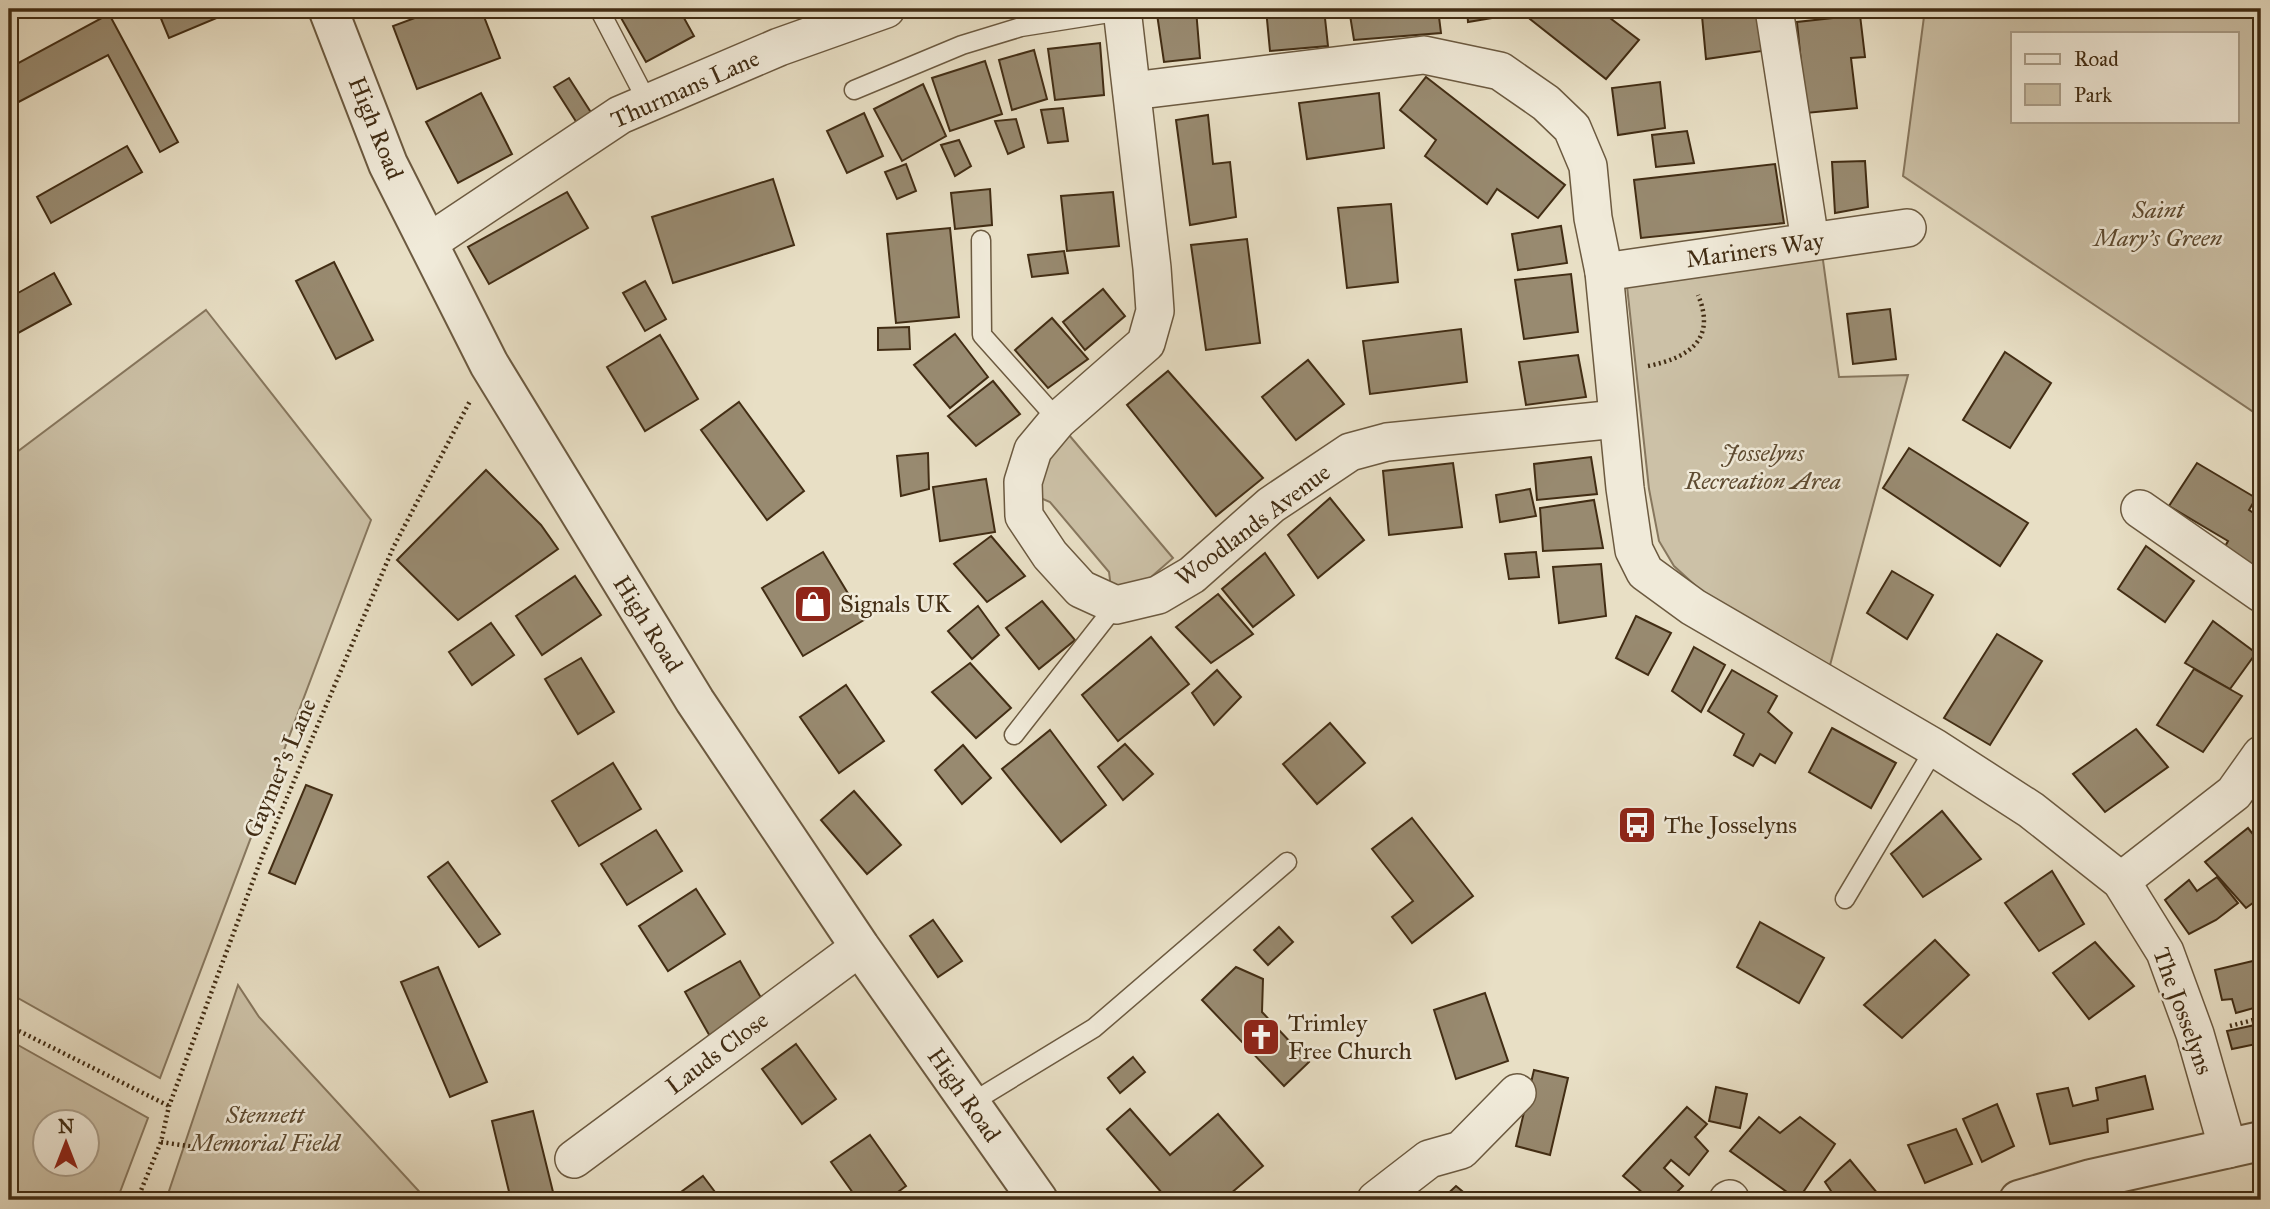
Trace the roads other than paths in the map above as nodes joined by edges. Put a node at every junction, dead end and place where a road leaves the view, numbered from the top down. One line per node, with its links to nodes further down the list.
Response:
1 (327, 9): 12 (street, High Road)
2 (599, 9): 8 (lane)
3 (886, 9): 8 (street, Thurmans Lane)
4 (1774, 9): 11 (street)
5 (1122, 10): 6 (lane); 7 (street)
6 (854, 90)
7 (1132, 91): 13 (street, The Josselyns); 15 (street)
8 (648, 103): 12 (street, Thurmans Lane)
9 (1907, 228): 11 (street, Mariners Way)
10 (981, 240): 15 (lane)
11 (1810, 241): 13 (street, Mariners Way)
12 (428, 243): 25 (street, High Road)
13 (1604, 272): 14 (street, The Josselyns)
14 (1617, 419): 18 (street, Woodlands Avenue); 20 (street, The Josselyns)
15 (1058, 421): 18 (street)
16 (2140, 509): 17 (street)
17 (2261, 593)
18 (1116, 605): 19 (lane)
19 (1014, 735)
20 (1935, 748): 23 (street, The Josselyns); 24 (lane)
21 (2261, 755): 23 (street)
22 (1287, 862): 27 (lane)
23 (2121, 881): 28 (street, The Josselyns)
24 (1845, 899)
25 (860, 947): 27 (street, High Road); 29 (street, Lauds Close)
26 (1517, 1093): 31 (street)
27 (971, 1103): 30 (street, High Road)
28 (2245, 1145): 32 (street)
29 (574, 1159)
30 (1038, 1200)
31 (1376, 1200)
32 (2019, 1200)

